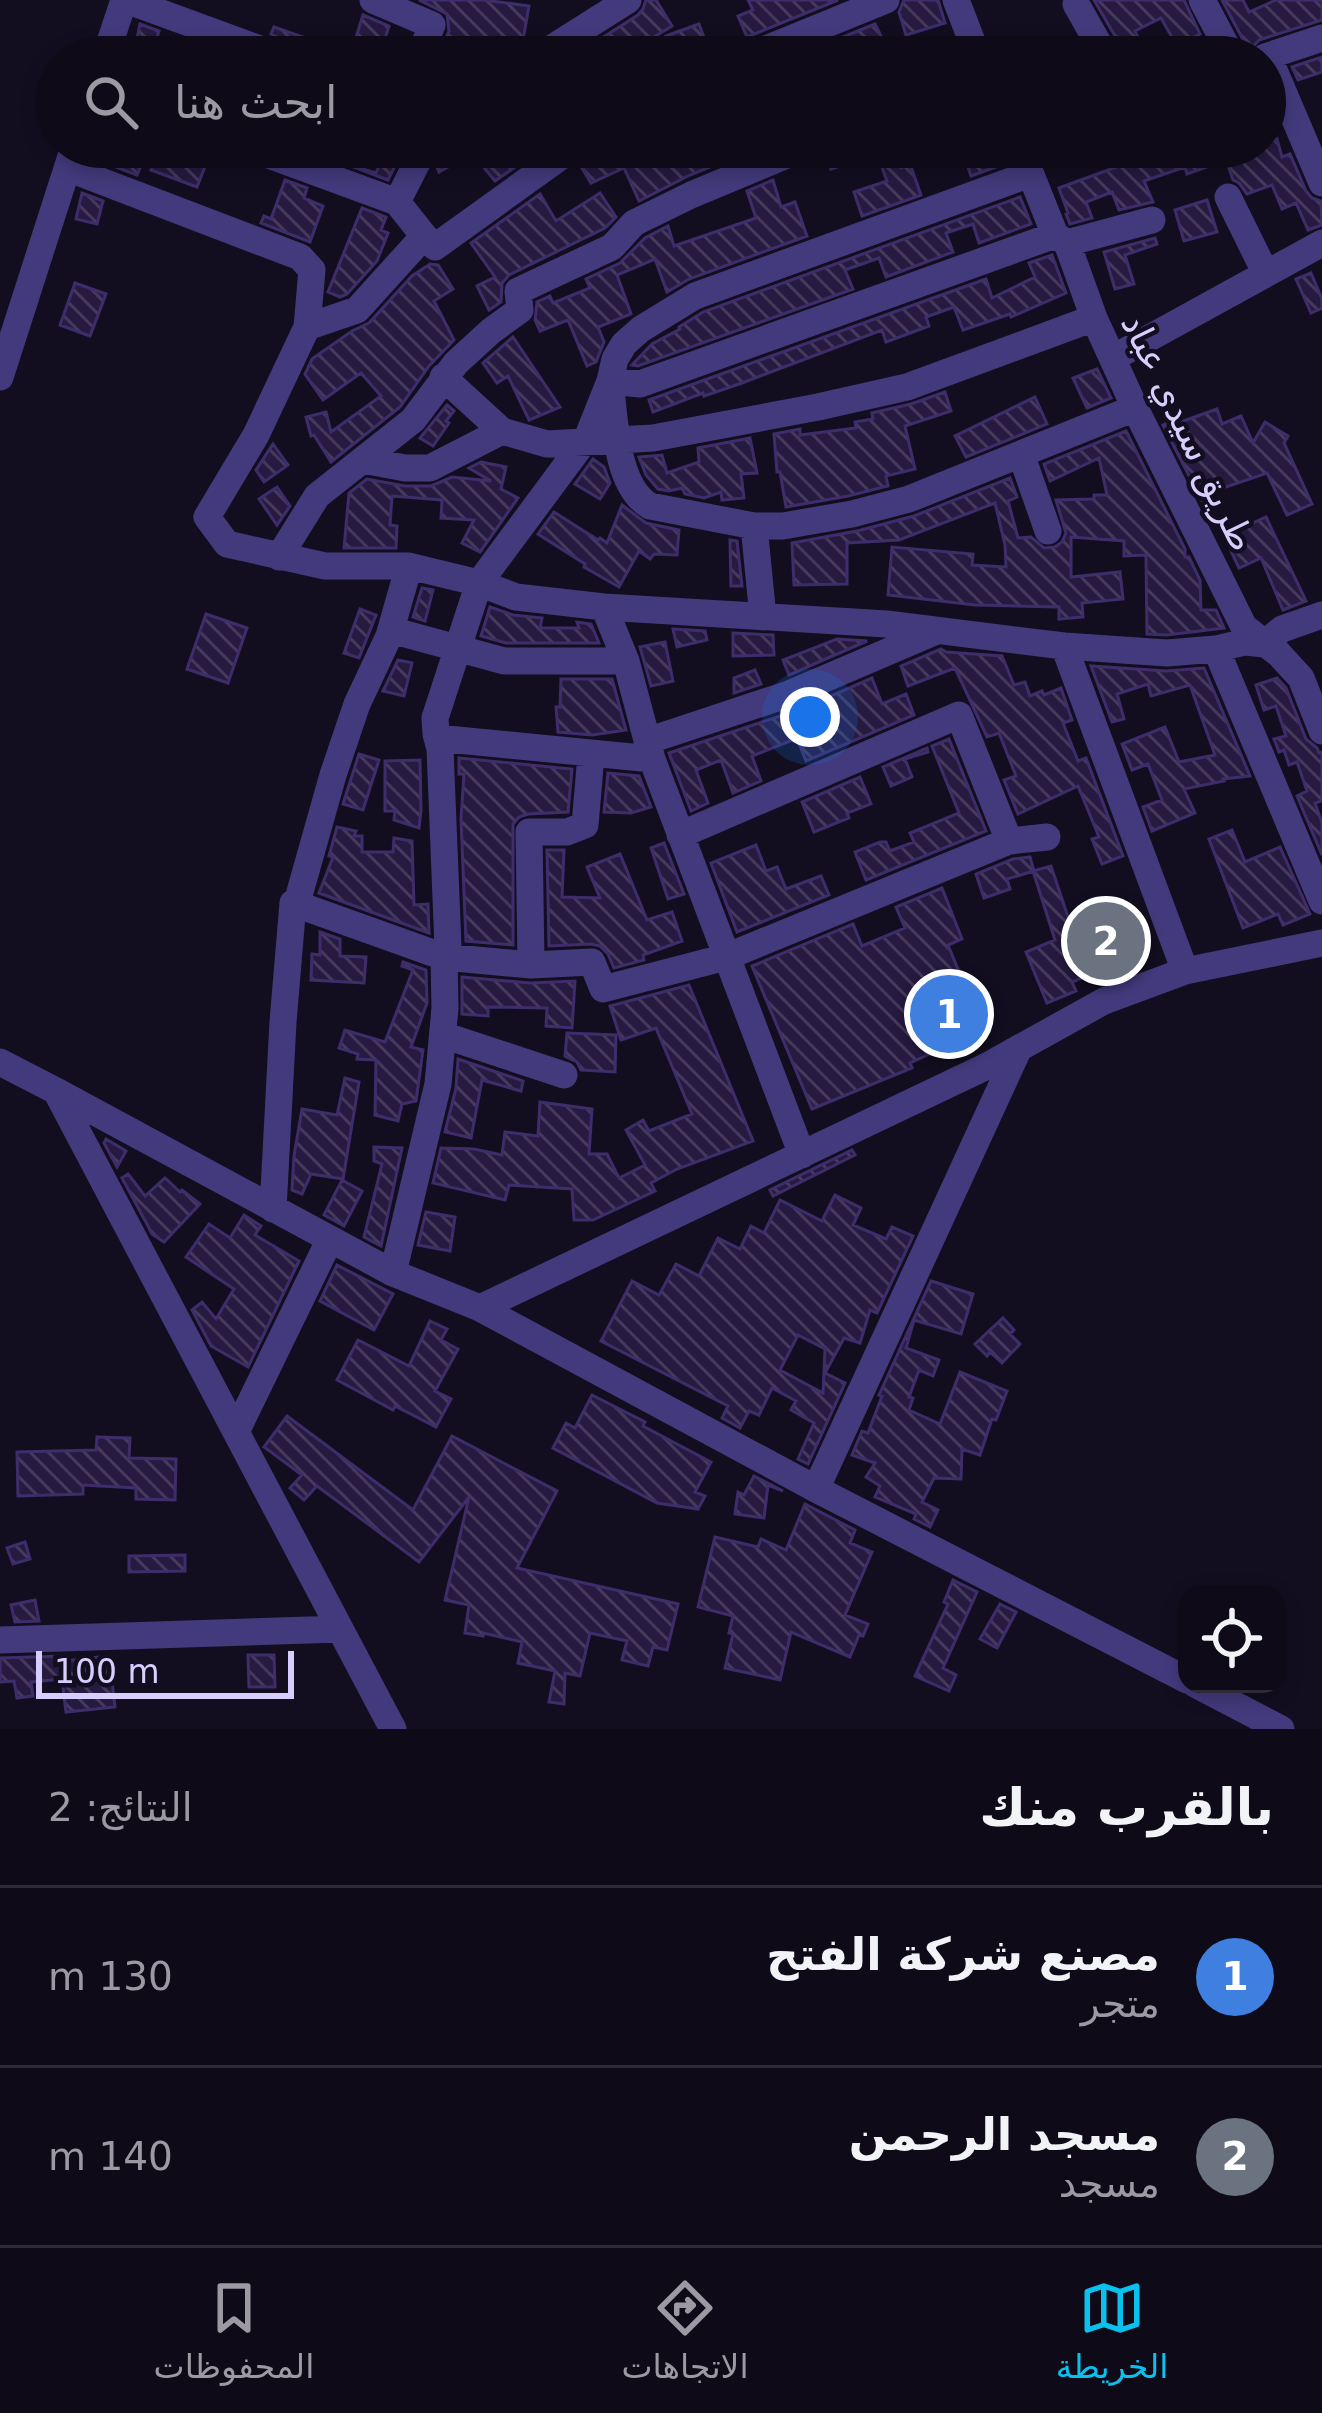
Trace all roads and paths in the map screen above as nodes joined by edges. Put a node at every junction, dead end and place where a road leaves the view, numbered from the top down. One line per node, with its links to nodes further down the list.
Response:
1 (125, 0): 8 (street); 9 (street)
2 (373, 0): 10 (street)
3 (628, 0): 11 (street)
4 (886, 0): 12 (street)
5 (956, 0): 13 (street)
6 (1202, 0): 15 (street)
7 (1076, 4): 14 (street)
8 (112, 36)
9 (225, 36)
10 (427, 36)
11 (571, 36)
12 (798, 36)
13 (970, 36)
14 (1094, 36)
15 (1221, 36)
16 (1322, 38): 17 (street)
17 (1286, 50)
18 (1286, 102): 27 (street)
19 (67, 168): 38 (street)
20 (93, 168): 36 (street)
21 (305, 168): 29 (street)
22 (415, 168): 29 (street)
23 (542, 168): 32 (street)
24 (756, 168): 39 (street)
25 (1028, 168): 26 (street, طريق سيدي عباد)
26 (1030, 174): 31 (street, طريق سيدي عباد); 40 (street)
27 (1322, 183)
28 (1228, 197): 34 (street)
29 (398, 202): 32 (street)
30 (1152, 220): 31 (street)
31 (1061, 239): 35 (street, طريق سيدي عباد); 40 (street)
32 (430, 242): 36 (street)
33 (1322, 243): 34 (street)
34 (1266, 274): 37 (street)
35 (1094, 318): 37 (street, طريق سيدي عباد); 43 (street)
36 (307, 327): 49 (street)
37 (1113, 358): 41 (street, طريق سيدي عباد)
38 (0, 377)
39 (443, 377): 42 (street); 46 (street)
40 (610, 381): 43 (street); 44 (street)
41 (1135, 408): 45 (street); 57 (street, طريق سيدي عباد)
42 (502, 431): 44 (street); 46 (street)
43 (618, 440): 44 (street); 47 (street)
44 (584, 441): 51 (street)
45 (1021, 454): 47 (street); 48 (street)
46 (363, 460): 49 (street)
47 (754, 526): 54 (street)
48 (1048, 531)
49 (279, 557): 50 (street)
50 (409, 566): 51 (street); 55 (street)
51 (479, 583): 52 (street); 59 (street)
52 (604, 607): 54 (street); 61 (street)
53 (1322, 615): 57 (street)
54 (763, 617): 56 (street)
55 (391, 630): 59 (street); 71 (street)
56 (937, 631): 58 (street); 65 (street)
57 (1264, 644): 60 (street); 62 (street, طريق سيدي عباد)
58 (1064, 646): 60 (street); 76 (street)
59 (457, 649): 61 (street); 64 (street)
60 (1216, 649): 70 (street)
61 (626, 661): 65 (street)
62 (1312, 674): 63 (street, طريق سيدي عباد)
63 (1322, 731)
64 (437, 739): 66 (street); 73 (street)
65 (650, 750): 66 (street); 67 (street)
66 (591, 755): 75 (street)
67 (680, 835): 69 (street); 74 (street)
68 (1047, 837): 69 (street)
69 (1009, 842): 74 (street)
70 (1322, 902)
71 (293, 903): 73 (street); 83 (street)
72 (1322, 943): 76 (street)
73 (445, 957): 75 (street); 77 (street)
74 (726, 957): 75 (street); 82 (street)
75 (531, 965)
76 (1185, 971): 78 (street)
77 (443, 1035): 80 (street); 85 (street)
78 (1019, 1048): 82 (street); 88 (street)
79 (0, 1062): 81 (street)
80 (564, 1075)
81 (56, 1091): 83 (street); 87 (street)
82 (802, 1155): 86 (street)
83 (273, 1209): 84 (street)
84 (330, 1239): 85 (street); 87 (street)
85 (393, 1273): 86 (street)
86 (480, 1308): 88 (street)
87 (236, 1432): 89 (street)
88 (816, 1490): 91 (street)
89 (340, 1629): 90 (street); 93 (street)
90 (0, 1640)
91 (1178, 1675)
92 (1212, 1693): 94 (street)
93 (393, 1729)
94 (1281, 1729)

